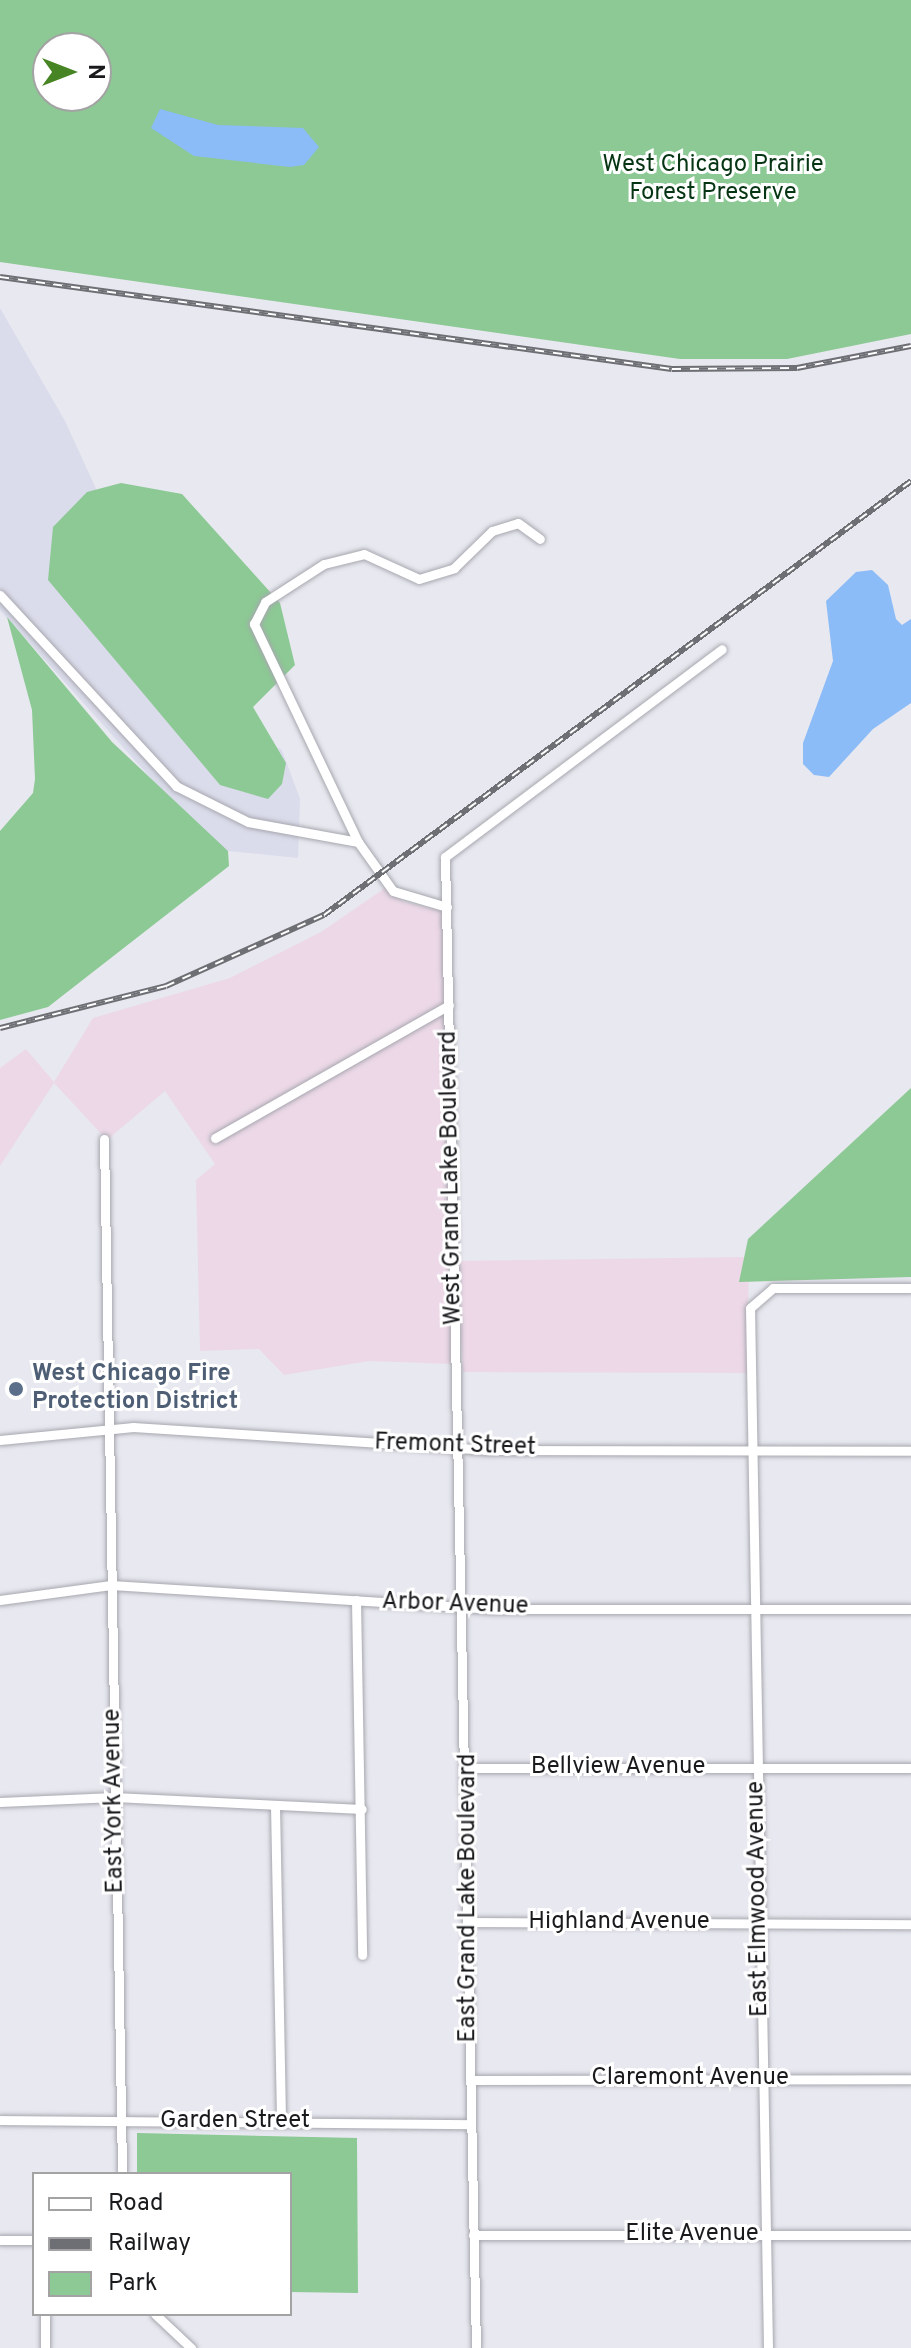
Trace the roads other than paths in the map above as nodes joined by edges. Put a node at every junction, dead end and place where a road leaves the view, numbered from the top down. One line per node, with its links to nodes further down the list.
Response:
1 (540, 539): 4 (street)
2 (0, 595): 4 (street)
3 (722, 649): 5 (street, West Grand Lake Boulevard)
4 (358, 842): 5 (street)
5 (447, 907): 6 (street, West Grand Lake Boulevard)
6 (449, 1005): 7 (street); 12 (street, West Grand Lake Boulevard)
7 (215, 1138)
8 (104, 1139): 10 (street, East York Avenue)
9 (911, 1288): 13 (street, East Elmwood Avenue)
10 (109, 1427): 11 (street, Fremont Street); 12 (street, Fremont Street); 15 (street, East York Avenue)
11 (0, 1440)
12 (462, 1448): 13 (street, Fremont Street); 18 (street, East Grand Lake Boulevard)
13 (751, 1450): 14 (street, Fremont Street); 19 (street, East Elmwood Avenue)
14 (911, 1451)
15 (111, 1585): 16 (street, Arbor Avenue); 17 (street, Arbor Avenue); 24 (street, East York Avenue)
16 (0, 1600)
17 (356, 1600): 18 (street, Arbor Avenue); 27 (street)
18 (465, 1607): 19 (street, Arbor Avenue); 21 (street, East Grand Lake Boulevard)
19 (753, 1609): 20 (street, Arbor Avenue); 22 (street, East Elmwood Avenue)
20 (911, 1609)
21 (469, 1768): 22 (street, Bellview Avenue); 28 (street, East Grand Lake Boulevard)
22 (756, 1768): 23 (street, Bellview Avenue); 29 (street, East Elmwood Avenue)
23 (911, 1768)
24 (114, 1797): 25 (street); 26 (street); 36 (street, East York Avenue)
25 (0, 1802)
26 (275, 1805): 27 (street); 37 (street)
27 (362, 1809): 31 (street)
28 (472, 1922): 29 (street, Highland Avenue); 34 (street, East Grand Lake Boulevard)
29 (759, 1924): 30 (street, Highland Avenue); 32 (street, East Elmwood Avenue)
30 (911, 1924)
31 (362, 1955)
32 (762, 2079): 33 (street, Claremont Avenue); 34 (street, Claremont Avenue); 41 (street, East Elmwood Avenue)
33 (911, 2079)
34 (470, 2080): 38 (street, East Grand Lake Boulevard)
35 (0, 2120): 36 (street, Garden Street)
36 (121, 2122): 37 (street, Garden Street); 39 (street, East York Avenue)
37 (281, 2123): 38 (street, Garden Street)
38 (471, 2124): 40 (street, East Grand Lake Boulevard)
39 (122, 2172)
40 (473, 2235): 41 (street, Elite Avenue); 49 (street, East Grand Lake Boulevard)
41 (766, 2235): 42 (street, Elite Avenue); 50 (street, East Elmwood Avenue)
42 (911, 2235)
43 (0, 2240): 44 (street)
44 (32, 2240)
45 (45, 2316): 47 (street)
46 (157, 2316): 48 (street)
47 (45, 2348)
48 (191, 2348)
49 (476, 2348)
50 (768, 2348)

